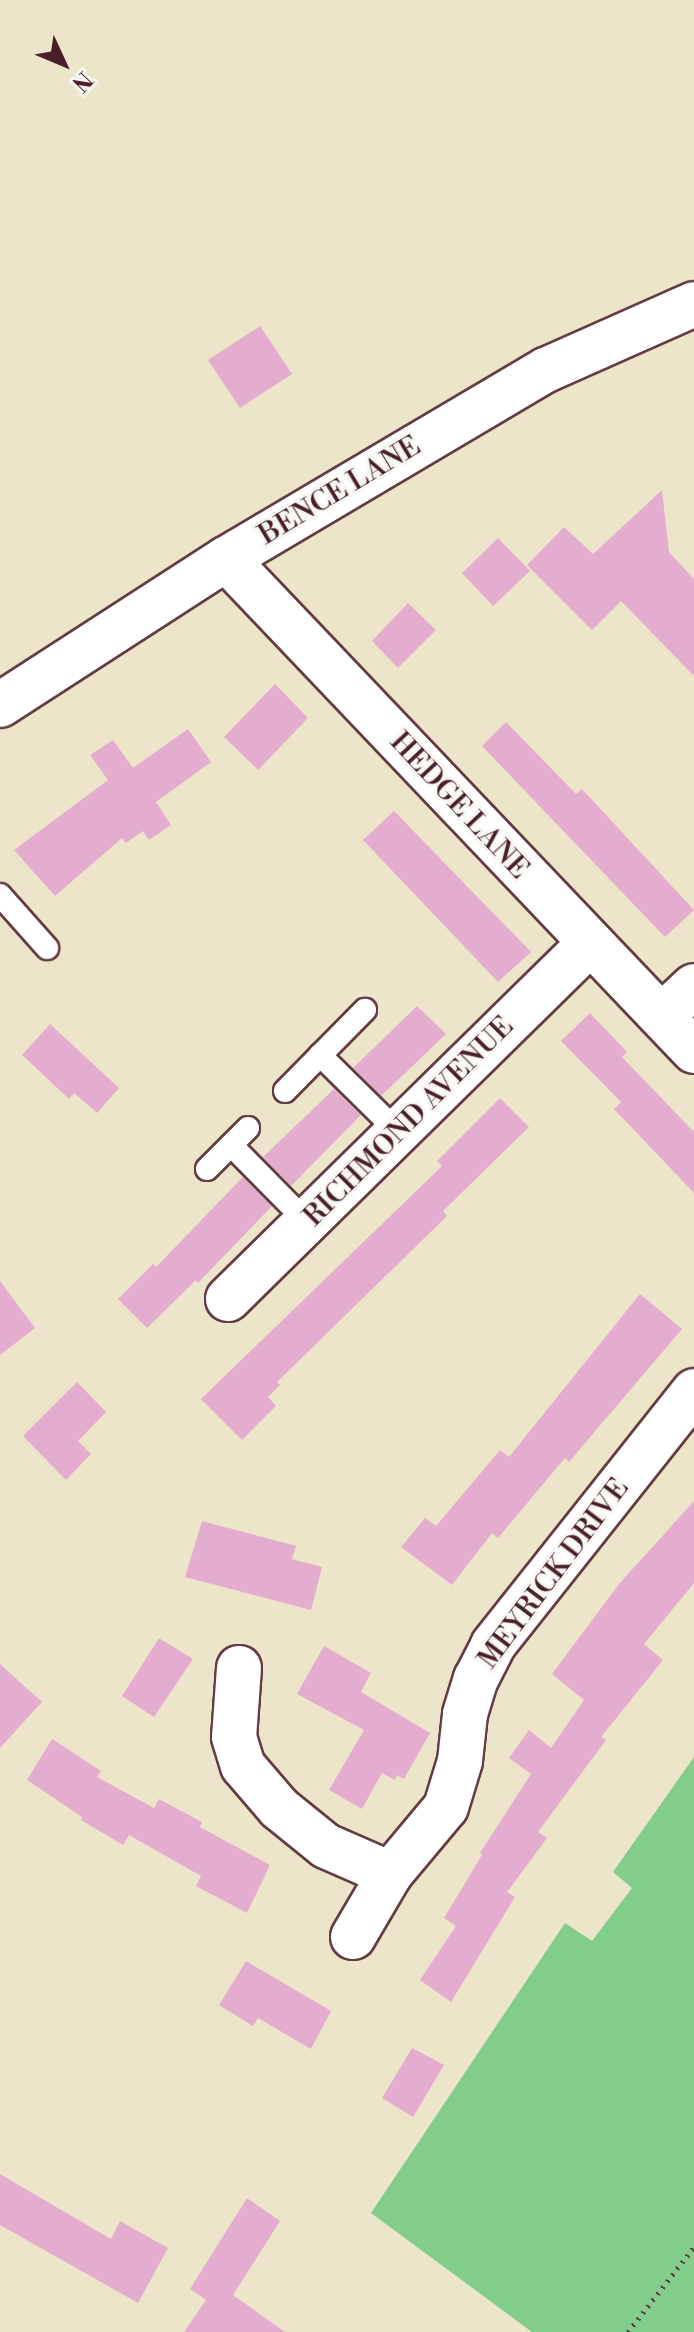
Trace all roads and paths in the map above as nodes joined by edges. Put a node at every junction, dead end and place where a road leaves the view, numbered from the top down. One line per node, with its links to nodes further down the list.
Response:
1 (694, 304): 2 (street, BENCE LANE)
2 (226, 559): 3 (street, BENCE LANE); 5 (street, HEDGE LANE)
3 (0, 705)
4 (0, 895): 6 (lane)
5 (589, 944): 9 (street, HEDGE LANE); 14 (street, RICHMOND AVENUE)
6 (47, 948)
7 (694, 986): 9 (street)
8 (365, 1010): 11 (lane)
9 (663, 1015): 10 (street, HEDGE LANE)
10 (694, 1051)
11 (320, 1055): 12 (lane); 14 (lane)
12 (285, 1091)
13 (248, 1128): 15 (lane)
14 (398, 1132): 17 (street, RICHMOND AVENUE)
15 (231, 1145): 16 (lane); 17 (lane)
16 (207, 1169)
17 (307, 1222): 18 (street, RICHMOND AVENUE)
18 (228, 1299)
19 (694, 1391): 21 (street, MEYRICK DRIVE)
20 (239, 1668): 21 (street)
21 (390, 1874): 22 (street, MEYRICK DRIVE)
22 (353, 1937)
23 (694, 2247): 24 (path)
24 (628, 2332)

